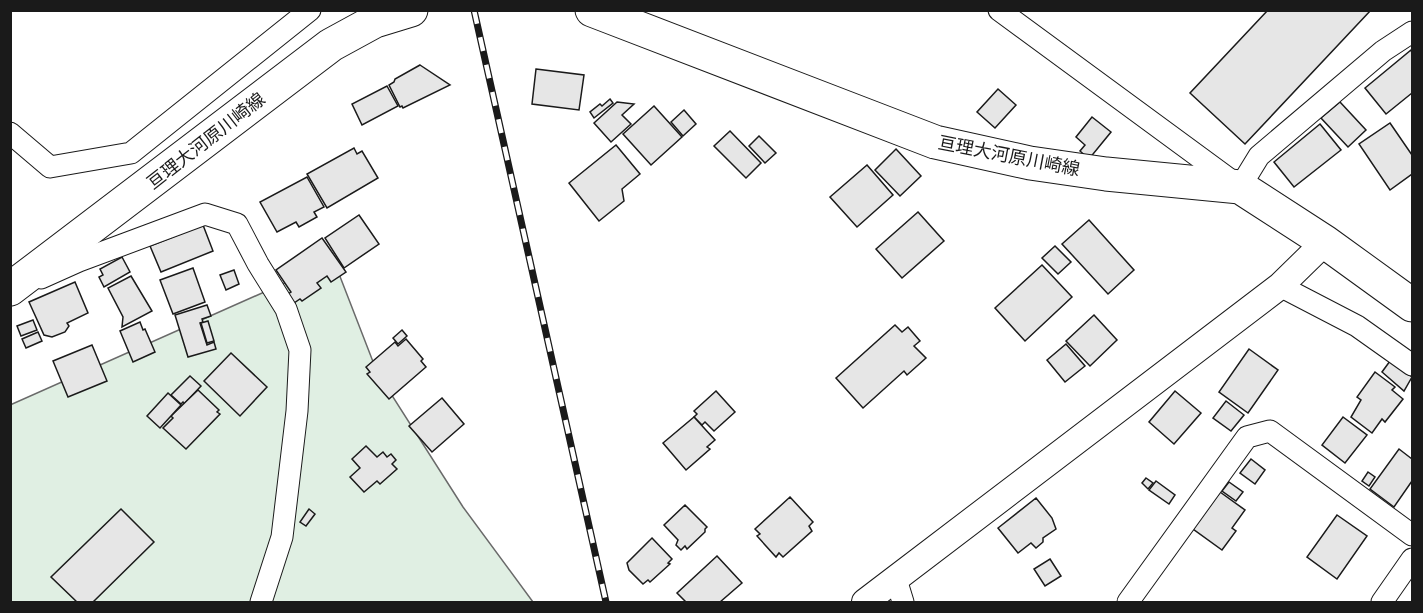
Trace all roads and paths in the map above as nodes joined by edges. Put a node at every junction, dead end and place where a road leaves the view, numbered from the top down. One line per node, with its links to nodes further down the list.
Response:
1 (310, 10): 6 (street)
2 (411, 10): 10 (main road, 亘理大河原川崎線)
3 (592, 10): 7 (main road, 亘理大河原川崎線)
4 (999, 10): 7 (street)
5 (1413, 32): 7 (street)
6 (10, 133)
7 (1240, 188): 8 (main road, 亘理大河原川崎線)
8 (1321, 246): 9 (street); 11 (main road, 亘理大河原川崎線)
9 (1280, 286): 12 (street); 15 (street)
10 (10, 290): 16 (street)
11 (1413, 305)
12 (1413, 365)
13 (1413, 535): 18 (street)
14 (1413, 559): 19 (street)
15 (899, 591): 17 (street)
16 (261, 603)
17 (865, 603)
18 (1128, 603)
19 (1382, 603)

